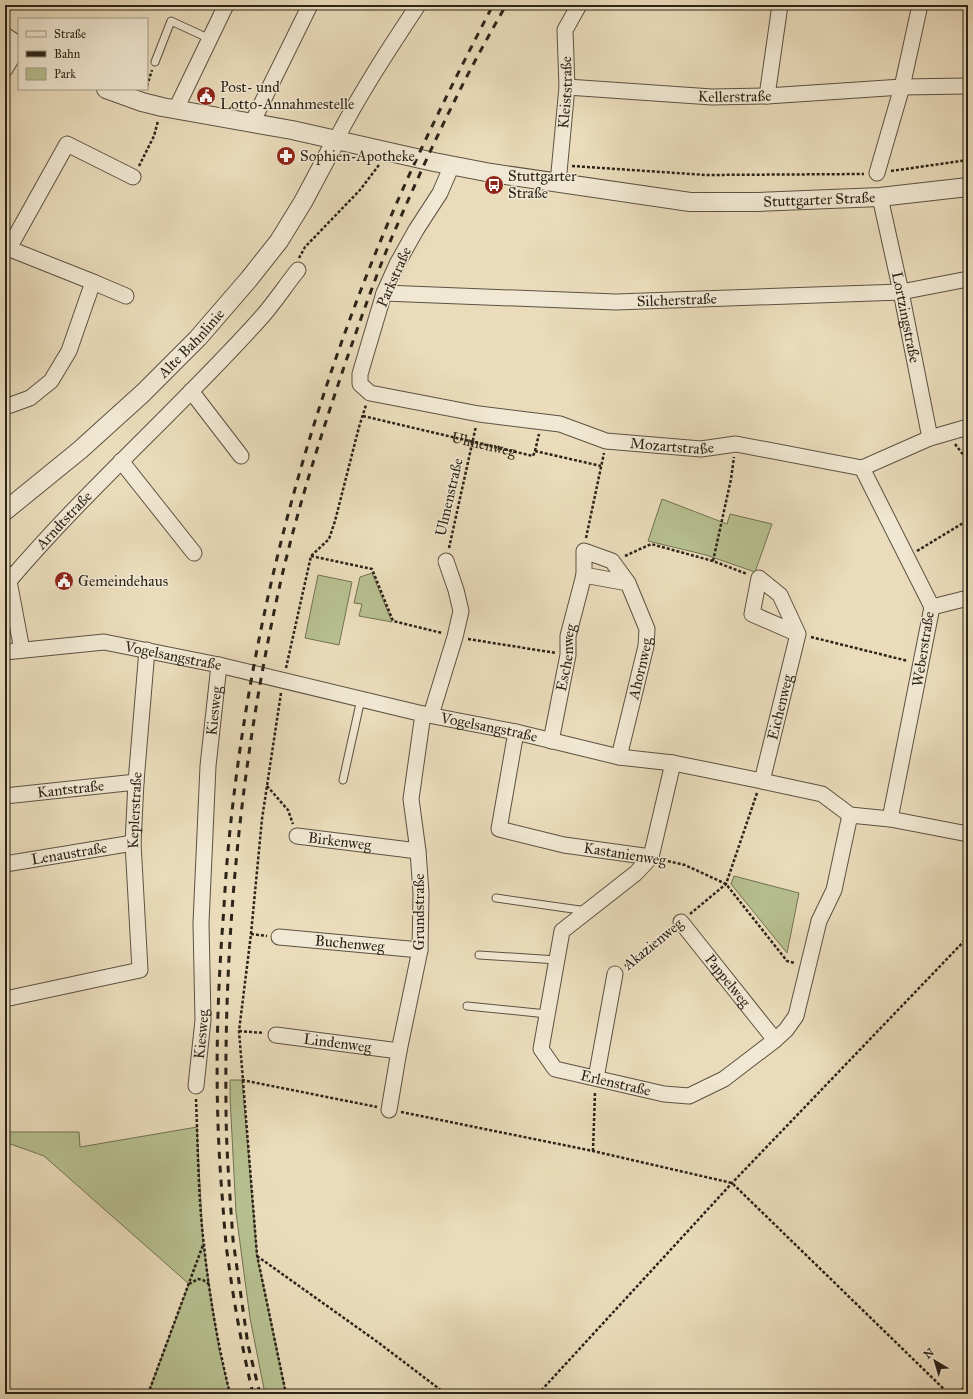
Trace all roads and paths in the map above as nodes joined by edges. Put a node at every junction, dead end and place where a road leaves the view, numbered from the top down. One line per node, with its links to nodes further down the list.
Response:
1 (67, 5): 8 (path)
2 (226, 5): 10 (street)
3 (310, 5): 22 (street)
4 (418, 5): 24 (street)
5 (579, 5): 17 (street, Kleiststraße)
6 (780, 5): 20 (street)
7 (920, 5): 18 (street)
8 (71, 8)
9 (5, 37): 11 (street)
10 (210, 38): 13 (lane); 21 (street)
11 (18, 45)
12 (18, 48): 14 (street)
13 (155, 62): 15 (path)
14 (5, 69)
15 (148, 83)
16 (968, 86): 18 (street, Kellerstraße)
17 (567, 87): 20 (street, Kellerstraße); 28 (street, Kleiststraße)
18 (902, 87): 20 (street, Kellerstraße); 29 (street)
19 (109, 90): 21 (street, Stuttgarter Straße)
20 (767, 96)
21 (176, 109): 22 (street, Stuttgarter Straße)
22 (252, 123): 24 (street, Stuttgarter Straße)
23 (154, 136): 30 (path)
24 (336, 140): 25 (street, Stuttgarter Straße); 57 (street, Alte Bahnlinie)
25 (388, 152): 27 (street, Stuttgarter Straße); 35 (path)
26 (968, 160): 29 (path)
27 (452, 165): 31 (street, Stuttgarter Straße); 39 (street, Parkstraße)
28 (559, 165): 29 (path); 31 (street, Kleiststraße)
29 (877, 173)
30 (133, 177): 34 (street)
31 (558, 183): 33 (street, Stuttgarter Straße)
32 (968, 187): 33 (street, Stuttgarter Straße)
33 (880, 197): 38 (street, Lortzingstraße)
34 (7, 247): 37 (street)
35 (298, 270): 41 (street, Arndtstraße)
36 (968, 279): 38 (street, Silcherstraße)
37 (92, 282): 40 (street); 43 (street)
38 (901, 292): 39 (street, Silcherstraße); 48 (street, Lortzingstraße)
39 (384, 293): 42 (street, Parkstraße)
40 (126, 296)
41 (191, 391): 52 (street); 53 (street, Arndtstraße)
42 (370, 393): 44 (street, Mozartstraße); 45 (path)
43 (5, 407)
44 (479, 414): 49 (path, Ulmenstraße); 50 (street, Mozartstraße)
45 (363, 416): 49 (path, Ulmenweg); 61 (path)
46 (968, 427): 47 (street)
47 (947, 434): 48 (street); 54 (path)
48 (930, 438): 56 (street)
49 (473, 441): 55 (path, Ulmenweg); 65 (path, Ulmenstraße)
50 (606, 441): 51 (street, Mozartstraße); 55 (path)
51 (736, 444): 56 (street, Mozartstraße); 64 (path)
52 (241, 456)
53 (121, 461): 60 (street); 67 (street, Arndtstraße)
54 (968, 461)
55 (601, 466): 59 (path)
56 (862, 468): 62 (street, Weberstraße)
57 (5, 511)
58 (968, 520): 62 (path)
59 (584, 551): 63 (street); 66 (street)
60 (194, 553)
61 (311, 556): 73 (path); 80 (path)
62 (907, 557): 71 (street, Weberstraße)
63 (612, 561): 64 (path); 69 (street, Ahornweg)
64 (713, 561): 68 (path)
65 (446, 562): 73 (street)
66 (584, 575): 69 (street); 77 (street, Eschenweg)
67 (7, 576): 74 (street)
68 (759, 578): 72 (street); 72 (street)
69 (628, 583): 85 (street, Ahornweg)
70 (968, 598): 71 (street)
71 (932, 607): 79 (street, Weberstraße)
72 (798, 634): 79 (path); 88 (street, Eichenweg)
73 (455, 637): 77 (path); 82 (street)
74 (22, 650): 75 (street, Vogelsangstraße); 76 (street, Vogelsangstraße)
75 (146, 650): 78 (street, Vogelsangstraße); 89 (street, Keplerstraße)
76 (5, 652)
77 (568, 655): 84 (street, Eschenweg)
78 (219, 664): 80 (street, Vogelsangstraße); 120 (street, Kiesweg)
79 (922, 664): 93 (street, Weberstraße)
80 (283, 679): 81 (street, Vogelsangstraße); 90 (path)
81 (361, 698): 82 (street, Vogelsangstraße); 87 (lane)
82 (427, 714): 83 (street, Vogelsangstraße); 97 (street, Grundstraße)
83 (516, 732): 84 (street, Vogelsangstraße); 98 (street, Kastanienweg)
84 (551, 741): 85 (street, Vogelsangstraße)
85 (619, 757): 86 (street, Vogelsangstraße)
86 (673, 763): 88 (street, Vogelsangstraße); 98 (street, Erlenstraße)
87 (343, 780)
88 (762, 781): 92 (street, Vogelsangstraße); 100 (path)
89 (136, 782): 91 (street, Kantstraße); 96 (street, Keplerstraße)
90 (267, 785): 95 (path, Birkenweg); 114 (path)
91 (5, 796)
92 (850, 815): 93 (street, Vogelsangstraße); 109 (street, Erlenstraße)
93 (890, 820): 94 (street, Vogelsangstraße)
94 (968, 834)
95 (297, 836): 97 (street, Birkenweg)
96 (133, 842): 99 (street, Lenaustraße); 111 (street, Keplerstraße)
97 (418, 851): 106 (street, Grundstraße)
98 (651, 857): 100 (path, Kastanienweg); 102 (street, Erlenstraße)
99 (5, 864)
100 (726, 884): 103 (path, Akazienweg); 109 (path, Kastanienweg)
101 (496, 898): 102 (lane)
102 (587, 911): 108 (street, Erlenstraße)
103 (681, 922): 110 (path, Akazienweg); 116 (street, Pappelweg)
104 (279, 937): 106 (street, Buchenweg)
105 (968, 937): 123 (path)
106 (420, 950): 117 (street, Grundstraße)
107 (478, 955): 108 (lane)
108 (556, 960): 113 (street, Erlenstraße)
109 (808, 967): 116 (street, Erlenstraße)
110 (615, 974): 118 (street, Akazienweg)
111 (5, 999)
112 (467, 1006): 113 (lane)
113 (547, 1014): 118 (street, Erlenstraße)
114 (239, 1031): 115 (path); 119 (path)
115 (276, 1035): 117 (street, Lindenweg)
116 (775, 1040): 118 (street, Erlenstraße)
117 (399, 1051): 121 (street, Grundstraße)
118 (596, 1078): 122 (path)
119 (242, 1080): 121 (path); 125 (path)
120 (196, 1086): 124 (path)
121 (389, 1110): 122 (path)
122 (593, 1151): 123 (path)
123 (732, 1183): 133 (path); 134 (path)
124 (203, 1244): 126 (path); 127 (path)
125 (256, 1255): 131 (path); 132 (path)
126 (189, 1284): 127 (path); 129 (path)
127 (209, 1285): 130 (path)
128 (968, 1383): 135 (path)
129 (148, 1394)
130 (230, 1394)
131 (286, 1394)
132 (446, 1394)
133 (538, 1394)
134 (949, 1394)
135 (958, 1394)

